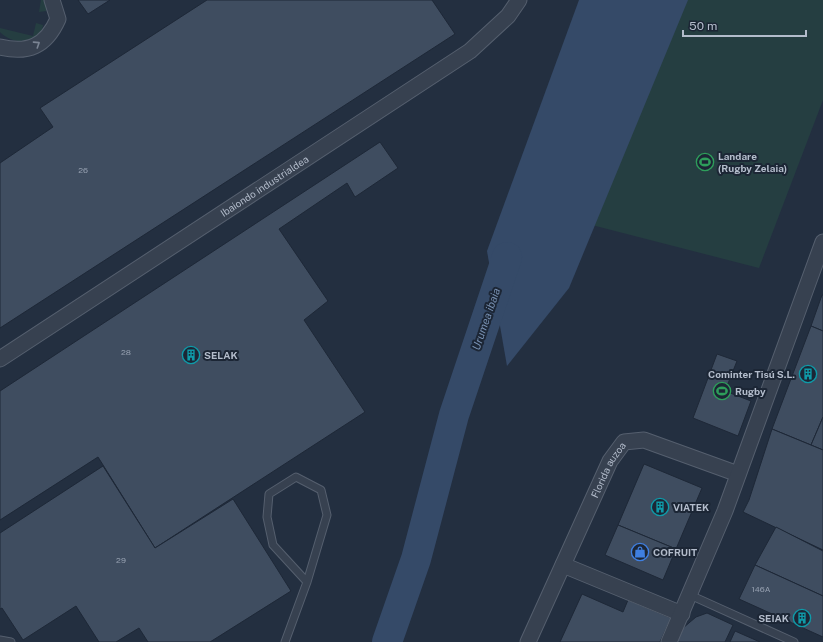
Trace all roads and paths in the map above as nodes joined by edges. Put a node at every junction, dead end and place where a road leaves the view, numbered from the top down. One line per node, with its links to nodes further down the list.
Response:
1 (52, 0): 3 (street, one-way to 1)
2 (519, 0): 5 (street, Ibaiondo industrialdea)
3 (0, 48)
4 (823, 242): 6 (street)
5 (0, 359)
6 (738, 474): 7 (street, Florida auzoa); 9 (street)
7 (563, 565): 10 (street); 14 (street, Florida auzoa)
8 (307, 582): 8 (lane); 13 (lane)
9 (690, 595): 10 (street); 16 (lane)
10 (682, 614): 15 (street)
11 (0, 640): 12 (lane)
12 (11, 642)
13 (285, 642)
14 (528, 642)
15 (669, 642)
16 (794, 642)

